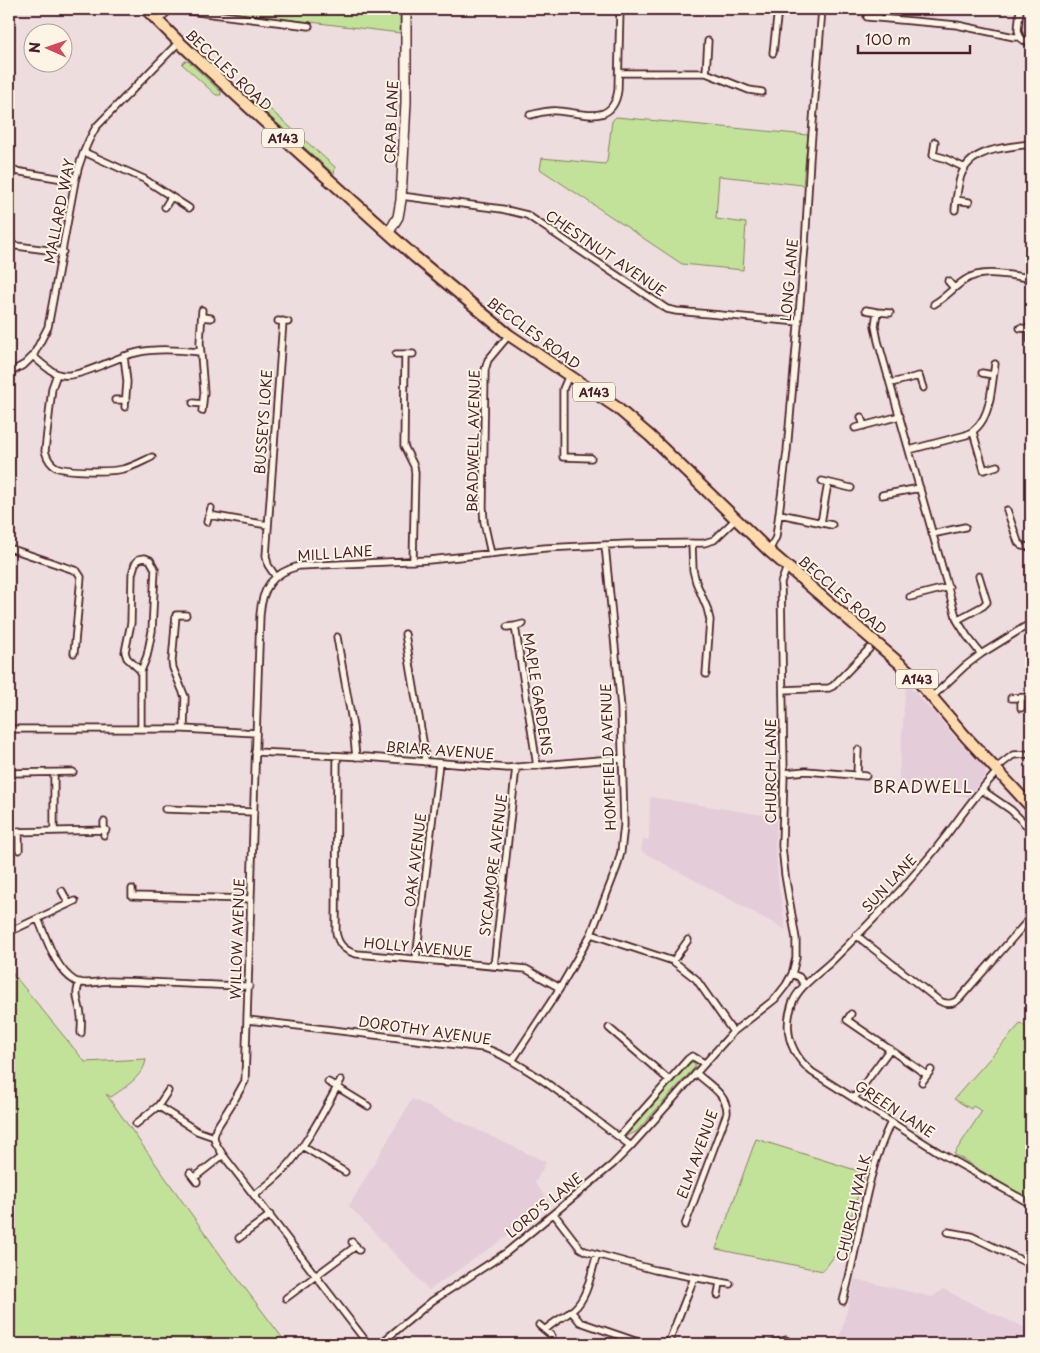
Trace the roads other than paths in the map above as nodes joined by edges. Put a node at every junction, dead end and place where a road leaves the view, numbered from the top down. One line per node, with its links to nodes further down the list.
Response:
1 (12, 9): 10 (street)
2 (146, 9): 13 (highway, BECCLES ROAD / A143)
3 (173, 9): 13 (street); 14 (street)
4 (406, 9): 32 (street, CRAB LANE)
5 (620, 9): 20 (street)
6 (778, 9): 19 (street)
7 (822, 9): 54 (street, LONG LANE)
8 (879, 9): 12 (street)
9 (1020, 9): 15 (street)
10 (9, 11)
11 (868, 17): 12 (street)
12 (878, 18): 15 (street)
13 (158, 21): 17 (highway, BECCLES ROAD / A143)
14 (308, 26)
15 (1020, 36): 18 (street)
16 (708, 41): 21 (street)
17 (179, 42): 26 (street, MALLARD WAY); 39 (highway, BECCLES ROAD / A143)
18 (1031, 43)
19 (773, 53)
20 (619, 73): 21 (street); 23 (street)
21 (706, 73): 22 (street)
22 (762, 92)
23 (530, 115)
24 (935, 142): 28 (street)
25 (1031, 144): 29 (street)
26 (84, 152): 31 (street, MALLARD WAY); 33 (street)
27 (924, 153): 28 (street)
28 (933, 155): 29 (street)
29 (965, 168): 34 (street)
30 (9, 170): 31 (street)
31 (75, 181): 41 (street, MALLARD WAY)
32 (401, 196): 39 (street, CRAB LANE); 54 (street, CHESTNUT AVENUE)
33 (171, 197): 36 (street); 37 (street)
34 (956, 200): 35 (street); 38 (street)
35 (969, 202)
36 (165, 207)
37 (188, 208)
38 (955, 210)
39 (388, 232): 57 (highway, BECCLES ROAD / A143)
40 (9, 245): 41 (street)
41 (63, 252): 63 (street, MALLARD WAY)
42 (1031, 278): 44 (street)
43 (948, 282): 44 (street)
44 (954, 288): 45 (street)
45 (934, 304)
46 (202, 310): 50 (street)
47 (866, 310): 48 (street)
48 (877, 312): 49 (street); 71 (street)
49 (890, 313)
50 (202, 317): 51 (street); 59 (street)
51 (211, 318)
52 (283, 321): 96 (street, BUSSEYS LOKE)
53 (1031, 321): 56 (street)
54 (799, 322): 91 (street, LONG LANE)
55 (1020, 328): 56 (street)
56 (1030, 329): 58 (street)
57 (509, 335): 70 (highway, BECCLES ROAD / A143); 105 (street, BRADWELL AVENUE)
58 (1030, 340)
59 (200, 352): 64 (street); 75 (street)
60 (396, 354): 61 (street)
61 (405, 354): 62 (street); 106 (street)
62 (413, 354)
63 (34, 356): 66 (street, MALLARD WAY); 68 (street)
64 (124, 356): 68 (street); 73 (street)
65 (995, 364): 69 (street)
66 (9, 373)
67 (982, 373): 69 (street)
68 (57, 374): 83 (street)
69 (993, 375): 81 (street)
70 (569, 376): 84 (street); 93 (highway, BECCLES ROAD / A143)
71 (891, 383): 72 (street); 77 (street)
72 (923, 388)
73 (115, 400)
74 (193, 403): 75 (street)
75 (203, 404): 76 (street)
76 (202, 411)
77 (900, 416): 79 (street); 82 (street)
78 (861, 417): 79 (street)
79 (864, 426): 80 (street)
80 (855, 428)
81 (973, 432): 82 (street); 85 (street)
82 (909, 450): 87 (street)
83 (152, 457)
84 (591, 458)
85 (997, 466)
86 (851, 488): 95 (street)
87 (920, 488): 88 (street); 99 (street)
88 (882, 495)
89 (211, 508): 92 (street)
90 (1007, 510): 102 (street)
91 (780, 514): 95 (street); 104 (street, LONG LANE)
92 (209, 515): 94 (street); 96 (street)
93 (737, 518): 100 (street, MILL LANE); 104 (highway, BECCLES ROAD / A143)
94 (207, 522)
95 (821, 523): 97 (street)
96 (268, 525): 109 (street, BUSSEYS LOKE)
97 (832, 526)
98 (965, 527): 99 (street)
99 (932, 534): 110 (street)
100 (692, 543): 101 (street, MILL LANE); 124 (street)
101 (604, 545): 105 (street, MILL LANE); 140 (street, HOMEFIELD AVENUE)
102 (1031, 547)
103 (9, 548): 121 (street)
104 (770, 551): 107 (highway, BECCLES ROAD / A143)
105 (491, 554): 106 (street, MILL LANE)
106 (413, 561): 109 (street, MILL LANE)
107 (788, 567): 125 (street, CHURCH LANE); 126 (highway, BECCLES ROAD / A143)
108 (979, 576): 113 (street)
109 (276, 577): 134 (street)
110 (948, 587): 111 (street); 113 (street)
111 (910, 597)
112 (186, 615): 133 (street)
113 (957, 620): 122 (street)
114 (523, 624): 116 (street, MAPLE GARDENS)
115 (1031, 624): 122 (street)
116 (515, 626): 117 (street, MAPLE GARDENS); 143 (street, MAPLE GARDENS)
117 (507, 627)
118 (405, 634): 141 (street)
119 (337, 637): 139 (street)
120 (869, 649): 125 (street)
121 (74, 653)
122 (982, 654): 126 (street)
123 (141, 671): 123 (street); 132 (street)
124 (706, 674)
125 (783, 690): 149 (street, CHURCH LANE)
126 (932, 697): 145 (highway, BECCLES ROAD / A143)
127 (1031, 697): 129 (street)
128 (1011, 698): 129 (street)
129 (1021, 698): 130 (street)
130 (1022, 708)
131 (9, 729): 132 (street)
132 (140, 729): 133 (street)
133 (184, 729): 134 (street)
134 (256, 733): 136 (street, WILLOW AVENUE)
135 (858, 750): 150 (street)
136 (255, 752): 138 (street, BRIAR AVENUE); 155 (street, WILLOW AVENUE)
137 (1031, 754): 145 (street, SUN LANE)
138 (337, 756): 139 (street, BRIAR AVENUE); 175 (street, HOLLY AVENUE)
139 (356, 757): 141 (street, BRIAR AVENUE)
140 (622, 758): 143 (street, BRIAR AVENUE); 172 (street, HOMEFIELD AVENUE)
141 (425, 762): 142 (street, BRIAR AVENUE)
142 (439, 763): 144 (street, BRIAR AVENUE); 175 (street, OAK AVENUE)
143 (536, 766): 144 (street, BRIAR AVENUE)
144 (516, 767): 177 (street, SYCAMORE AVENUE)
145 (996, 770): 152 (street, SUN LANE); 153 (highway, BECCLES ROAD / A143)
146 (73, 772): 148 (street)
147 (9, 773): 148 (street)
148 (54, 773): 157 (street)
149 (784, 773): 150 (street); 178 (street, CHURCH LANE)
150 (857, 775): 151 (street)
151 (866, 776)
152 (982, 790): 158 (street); 173 (street, SUN LANE)
153 (1031, 807)
154 (165, 809): 155 (street)
155 (254, 812): 165 (street, WILLOW AVENUE)
156 (104, 822): 157 (street)
157 (54, 830): 160 (street)
158 (1031, 830)
159 (12, 832): 160 (street)
160 (19, 832): 161 (street)
161 (20, 850)
162 (132, 889): 164 (street)
163 (62, 891): 167 (street)
164 (132, 896): 165 (street); 168 (street)
165 (251, 899): 181 (street, WILLOW AVENUE)
166 (75, 901): 167 (street)
167 (69, 904): 170 (street)
168 (132, 904)
169 (1031, 917): 173 (street)
170 (38, 919): 171 (street); 179 (street)
171 (9, 932)
172 (591, 934): 176 (street); 182 (street, HOMEFIELD AVENUE)
173 (856, 935): 180 (street, SUN LANE)
174 (688, 940): 176 (street)
175 (416, 959): 177 (street, HOLLY AVENUE)
176 (673, 961): 187 (street)
177 (494, 966): 182 (street, HOLLY AVENUE)
178 (792, 974): 180 (street); 187 (street, LORD'S LANE)
179 (80, 982): 181 (street); 188 (street)
180 (805, 985): 183 (street, SUN LANE)
181 (249, 986): 184 (street, WILLOW AVENUE)
182 (560, 988): 190 (street, HOMEFIELD AVENUE)
183 (792, 1005): 199 (street, GREEN LANE)
184 (248, 1020): 190 (street, DOROTHY AVENUE); 204 (street, WILLOW AVENUE)
185 (843, 1026): 189 (street)
186 (609, 1028): 194 (street)
187 (733, 1032): 191 (street, LORD'S LANE)
188 (81, 1033)
189 (890, 1049): 196 (street); 199 (street)
190 (512, 1061): 205 (street, DOROTHY AVENUE)
191 (704, 1063): 192 (street, LORD'S LANE); 194 (street)
192 (696, 1073): 207 (street, LORD'S LANE); 215 (street, ELM AVENUE)
193 (341, 1080): 197 (street)
194 (669, 1080): 205 (street)
195 (328, 1082): 197 (street)
196 (922, 1082)
197 (337, 1087): 201 (street); 206 (street)
198 (168, 1091): 200 (street)
199 (854, 1098): 202 (street, GREEN LANE)
200 (158, 1106): 203 (street); 204 (street)
201 (368, 1106)
202 (891, 1122): 212 (street, GREEN LANE); 227 (street, CHURCH WALK)
203 (136, 1124)
204 (214, 1137): 208 (street)
205 (618, 1137): 207 (street, DOROTHY AVENUE)
206 (302, 1146): 209 (street); 211 (street)
207 (630, 1146): 213 (street, LORD'S LANE)
208 (223, 1155): 210 (street); 211 (street)
209 (344, 1172)
210 (194, 1178)
211 (255, 1195): 214 (street)
212 (1031, 1204)
213 (554, 1214): 219 (street); 234 (street, LORD'S LANE)
214 (270, 1215): 217 (street); 221 (street)
215 (685, 1225)
216 (948, 1232): 220 (street)
217 (239, 1238)
218 (356, 1246): 221 (street)
219 (597, 1254): 222 (street); 228 (street)
220 (1031, 1265)
221 (316, 1276): 226 (street); 233 (street)
222 (694, 1278): 223 (street); 236 (street)
223 (720, 1282): 224 (street); 225 (street)
224 (730, 1284)
225 (718, 1295)
226 (286, 1298)
227 (844, 1301)
228 (571, 1311): 230 (street); 235 (street)
229 (539, 1325): 230 (street)
230 (545, 1330): 231 (street)
231 (552, 1336)
232 (786, 1340): 237 (street)
233 (368, 1344)
234 (380, 1344)
235 (644, 1344)
236 (668, 1344)
237 (774, 1344)

